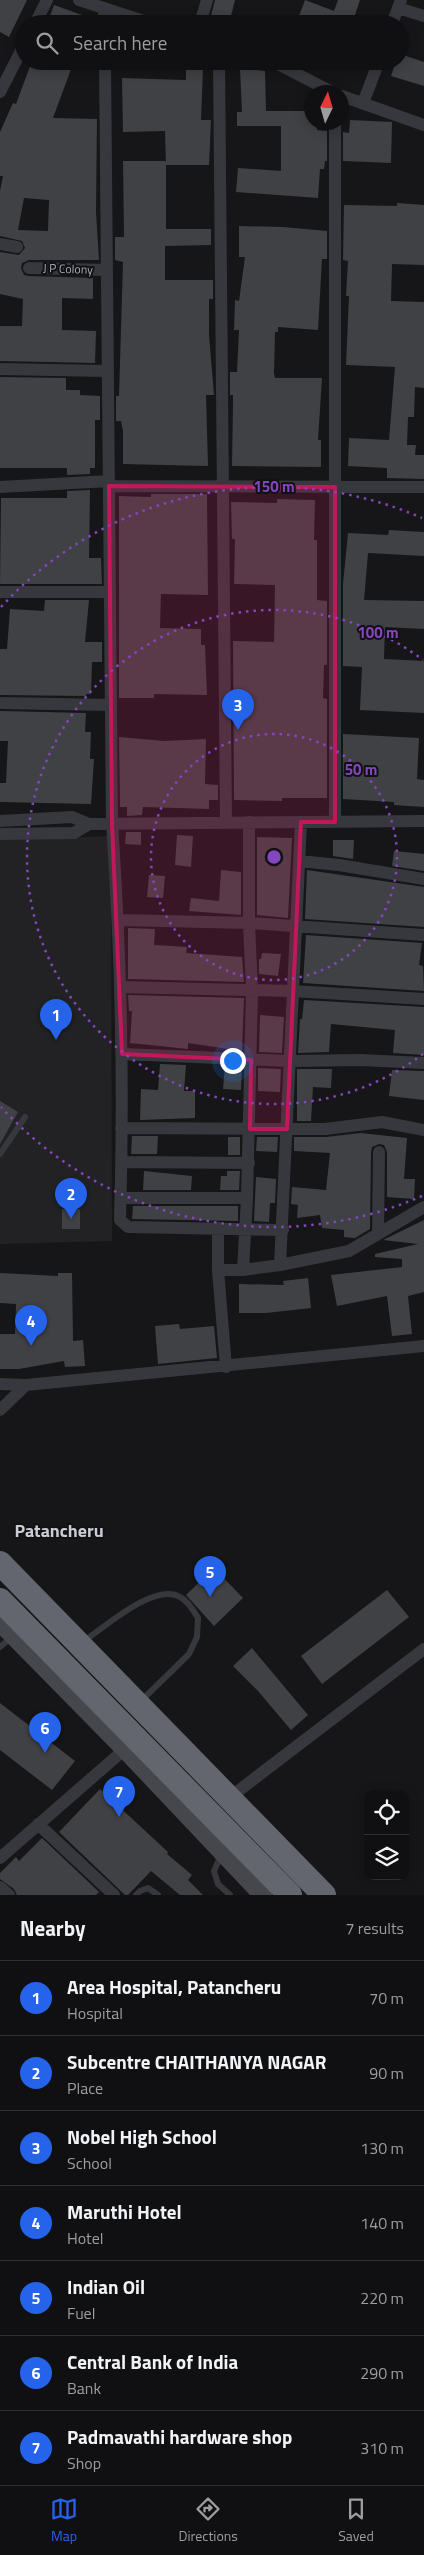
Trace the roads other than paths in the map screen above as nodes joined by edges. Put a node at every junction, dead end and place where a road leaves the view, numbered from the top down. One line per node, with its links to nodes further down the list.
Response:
1 (47, 0): 6 (street)
2 (80, 0): 5 (street)
3 (207, 0): 9 (street)
4 (398, 3): 10 (street)
5 (104, 8): 7 (street); 8 (street)
6 (40, 15)
7 (104, 15)
8 (125, 15)
9 (203, 15)
10 (424, 16)
11 (15, 63): 17 (street)
12 (105, 70): 25 (street)
13 (219, 70): 29 (street)
14 (290, 70): 16 (street)
15 (376, 70): 19 (street)
16 (318, 85)
17 (0, 92)
18 (349, 98): 19 (street)
19 (364, 103): 20 (street)
20 (424, 124)
21 (335, 130): 31 (street)
22 (0, 244): 23 (street)
23 (18, 247)
24 (29, 268): 25 (street, J P Colony)
25 (107, 270): 27 (street)
26 (0, 369): 27 (street)
27 (108, 371): 28 (street)
28 (109, 484): 29 (street); 30 (street); 34 (street)
29 (223, 486): 31 (street); 43 (street)
30 (0, 487)
31 (335, 487): 32 (street); 42 (street)
32 (424, 487)
33 (0, 592): 34 (street)
34 (110, 592): 36 (street)
35 (0, 703): 36 (street)
36 (111, 705): 45 (street)
37 (72, 817): 38 (street); 44 (street); 46 (street)
38 (0, 821)
39 (424, 821): 42 (street)
40 (248, 822): 41 (street); 43 (street); 51 (street)
41 (301, 822): 42 (street); 48 (street)
42 (335, 822)
43 (226, 823): 45 (street)
44 (89, 824): 45 (street); 46 (street)
45 (112, 824): 50 (street)
46 (74, 833): 47 (street)
47 (0, 834)
48 (299, 861): 49 (street); 52 (street)
49 (424, 879)
50 (119, 920): 51 (street); 54 (street)
51 (249, 923): 52 (street); 55 (street)
52 (296, 926): 53 (street); 56 (street)
53 (424, 934)
54 (120, 987): 55 (street); 58 (street)
55 (252, 990): 56 (street); 59 (street)
56 (293, 990): 57 (street); 60 (street)
57 (424, 999)
58 (122, 1054): 59 (street); 63 (street)
59 (251, 1060): 60 (street); 64 (street)
60 (290, 1062): 61 (street); 65 (street)
61 (424, 1063)
62 (25, 1116): 68 (lane)
63 (121, 1128): 64 (street); 69 (street)
64 (250, 1129): 65 (street); 70 (street)
65 (287, 1129): 66 (street); 76 (street)
66 (424, 1130)
67 (379, 1152): 77 (street)
68 (0, 1154)
69 (121, 1162): 70 (street); 71 (street)
70 (249, 1163): 72 (street)
71 (121, 1198): 72 (street); 74 (street)
72 (248, 1198): 75 (street)
73 (424, 1207): 77 (street)
74 (218, 1228): 75 (street); 79 (street)
75 (246, 1229): 76 (street); 80 (street)
76 (283, 1230): 78 (street)
77 (378, 1234): 78 (street)
78 (280, 1266): 80 (street)
79 (218, 1270): 80 (street); 82 (street)
80 (243, 1270)
81 (424, 1346): 82 (street)
82 (226, 1367): 84 (street)
83 (0, 1384): 84 (street)
84 (26, 1385): 85 (street)
85 (0, 1410)
86 (0, 1563): 90 (highway)
87 (0, 1600): 106 (highway)
88 (0, 1622): 89 (street)
89 (7, 1641): 93 (street)
90 (79, 1645): 92 (highway); 92 (lane)
91 (424, 1649): 94 (street)
92 (138, 1705): 94 (highway)
93 (126, 1749): 95 (street); 96 (street)
94 (229, 1798): 99 (highway)
95 (38, 1824): 97 (street); 101 (street)
96 (222, 1852): 104 (lane); 105 (street)
97 (0, 1858)
98 (0, 1887): 100 (street)
99 (320, 1891): 107 (street)
100 (9, 1895)
101 (114, 1895)
102 (136, 1895): 103 (lane)
103 (158, 1895)
104 (230, 1895)
105 (263, 1895)
106 (290, 1895)
107 (339, 1895)

